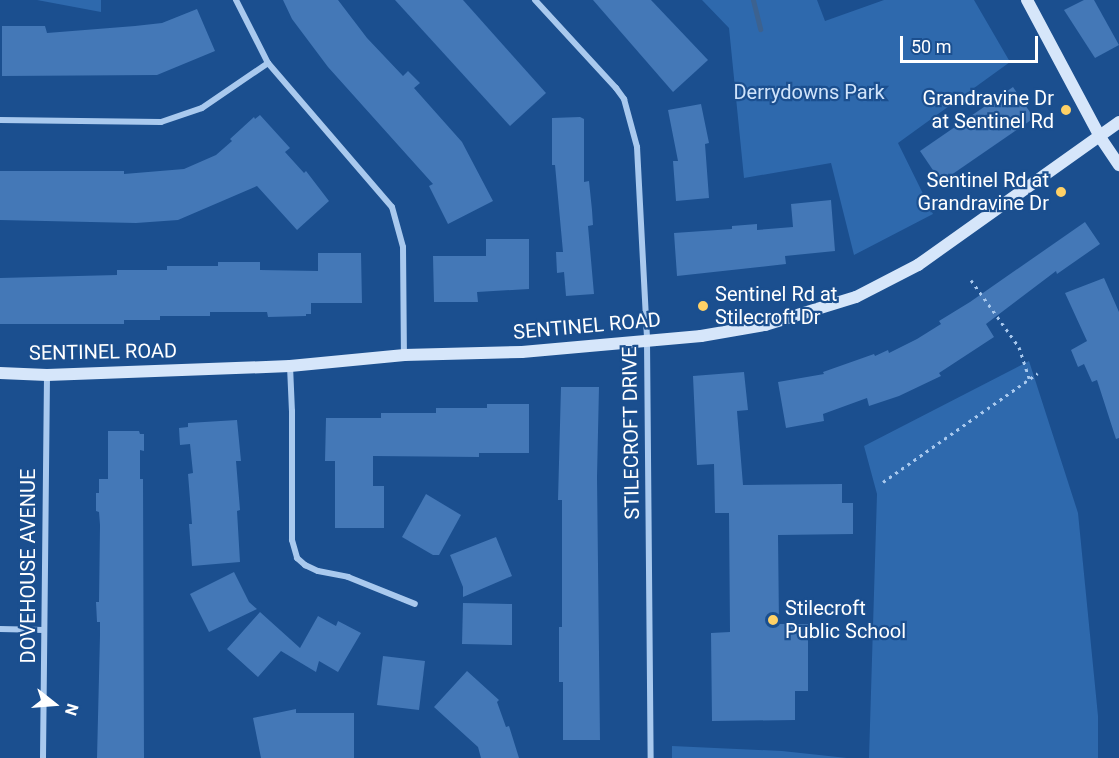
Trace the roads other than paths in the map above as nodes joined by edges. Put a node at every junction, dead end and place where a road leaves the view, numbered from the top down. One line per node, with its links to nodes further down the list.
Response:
1 (236, 0): 4 (street)
2 (535, 0): 9 (street, STILECROFT DRIVE)
3 (1026, 0): 7 (street)
4 (268, 63): 5 (street); 10 (street)
5 (0, 120)
6 (1119, 122): 7 (street, SENTINEL ROAD)
7 (1100, 136): 8 (street); 9 (street, SENTINEL ROAD)
8 (1119, 165)
9 (647, 341): 10 (street, SENTINEL ROAD); 18 (street, STILECROFT DRIVE)
10 (404, 355): 11 (street, SENTINEL ROAD)
11 (290, 366): 13 (street, SENTINEL ROAD); 14 (street)
12 (0, 373): 13 (street, SENTINEL ROAD)
13 (47, 375): 16 (street, DOVEHOUSE AVENUE)
14 (415, 604)
15 (0, 629): 16 (street)
16 (44, 630): 17 (street, DOVEHOUSE AVENUE)
17 (43, 758)
18 (651, 758)

